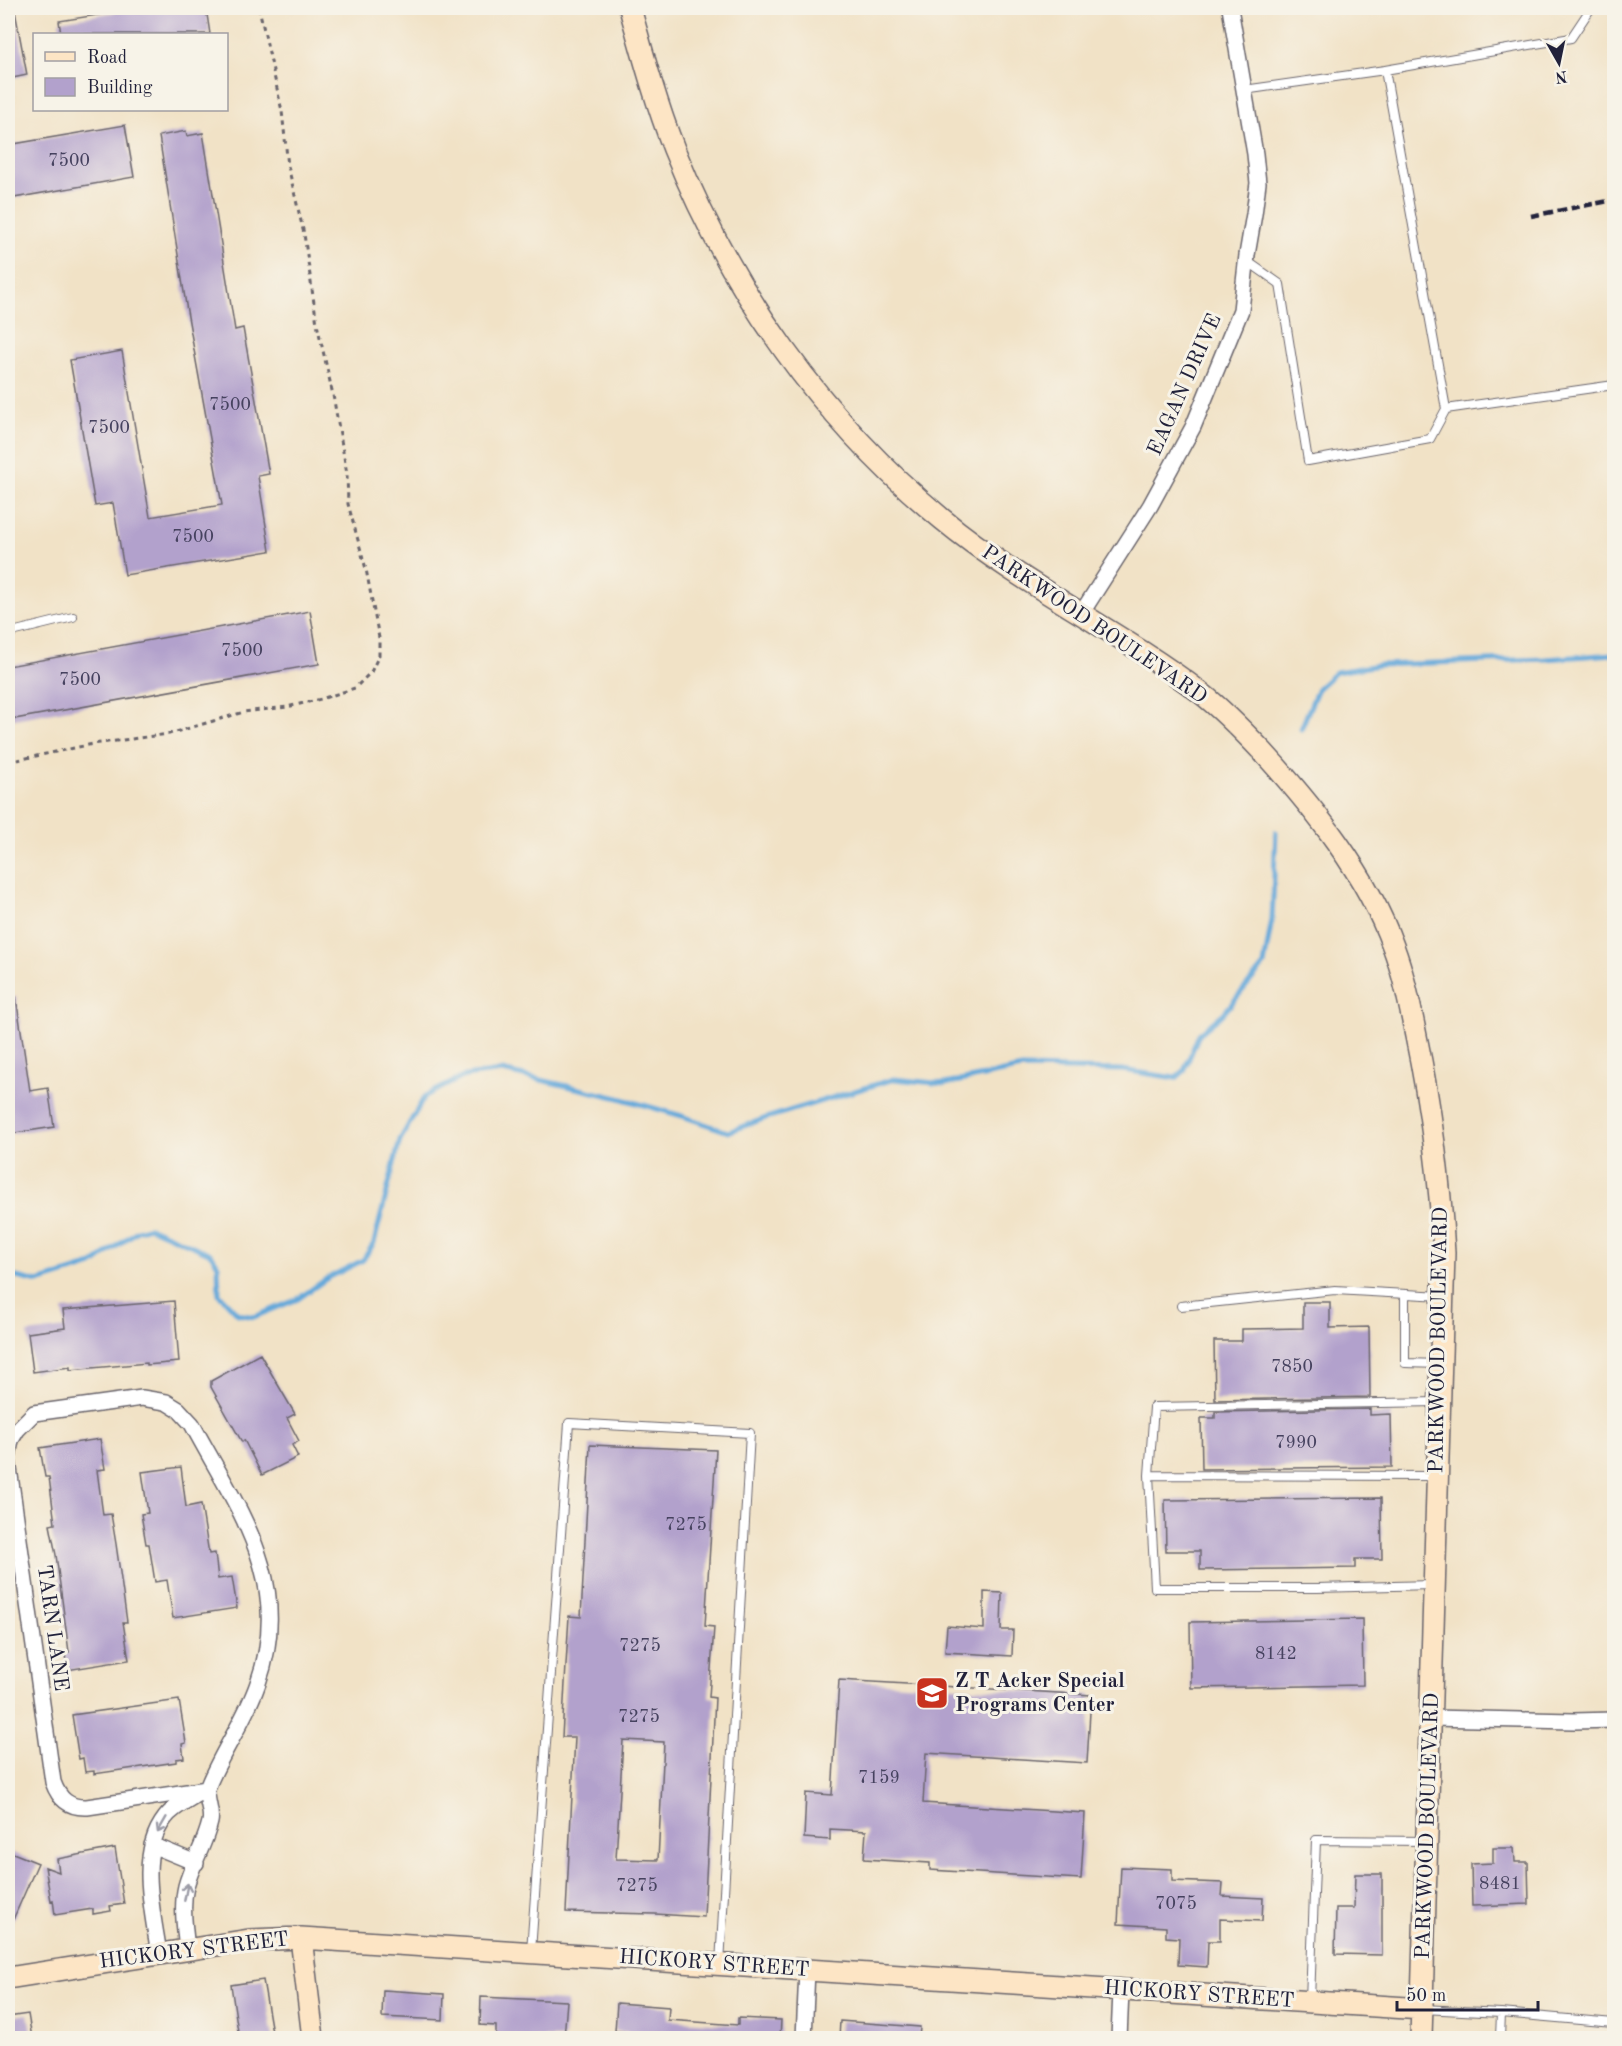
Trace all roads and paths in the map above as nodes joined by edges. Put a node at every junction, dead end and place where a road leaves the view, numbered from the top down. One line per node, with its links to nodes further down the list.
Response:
1 (259, 8): 13 (path)
2 (630, 8): 10 (main road, PARKWOOD BOULEVARD)
3 (1230, 8): 6 (street, EAGAN DRIVE)
4 (1591, 8): 5 (lane)
5 (1385, 70): 6 (lane); 9 (lane)
6 (1244, 90): 7 (street, EAGAN DRIVE)
7 (1246, 260): 9 (lane); 10 (street, EAGAN DRIVE)
8 (1614, 386): 9 (lane)
9 (1446, 409)
10 (1080, 614): 15 (main road, PARKWOOD BOULEVARD)
11 (73, 617): 12 (lane)
12 (8, 633)
13 (8, 762)
14 (1405, 1294): 15 (lane); 16 (lane); 17 (lane)
15 (1444, 1296): 17 (main road, PARKWOOD BOULEVARD)
16 (1181, 1306)
17 (1442, 1364): 18 (main road, PARKWOOD BOULEVARD)
18 (1440, 1402): 20 (lane); 21 (main road, PARKWOOD BOULEVARD)
19 (8, 1459): 25 (street, TARN LANE); 25 (street, TARN LANE)
20 (1149, 1475): 21 (lane); 22 (lane)
21 (1438, 1476): 22 (main road, PARKWOOD BOULEVARD)
22 (1435, 1585): 23 (main road, PARKWOOD BOULEVARD)
23 (1431, 1718): 24 (street); 26 (main road, PARKWOOD BOULEVARD)
24 (1614, 1720)
25 (207, 1789): 27 (street, one-way to 27); 28 (street)
26 (1427, 1841): 37 (lane); 38 (main road, PARKWOOD BOULEVARD)
27 (152, 1845): 28 (street); 32 (street)
28 (196, 1863): 30 (street, one-way to 28)
29 (301, 1938): 30 (main road, HICKORY STREET); 31 (main road, HICKORY STREET); 41 (main road)
30 (187, 1950): 32 (main road, HICKORY STREET)
31 (531, 1952): 33 (main road, HICKORY STREET); 33 (lane)
32 (159, 1954): 35 (main road, HICKORY STREET)
33 (720, 1965): 34 (main road, HICKORY STREET)
34 (807, 1970): 36 (main road, HICKORY STREET); 42 (street)
35 (8, 1978)
36 (1121, 1991): 37 (main road, HICKORY STREET); 43 (street)
37 (1310, 2002): 38 (main road, HICKORY STREET)
38 (1423, 2009): 39 (lane); 44 (main road, PARKWOOD BOULEVARD)
39 (1501, 2013): 40 (lane); 45 (lane)
40 (1614, 2023)
41 (312, 2038)
42 (804, 2038)
43 (1119, 2038)
44 (1421, 2038)
45 (1500, 2038)

